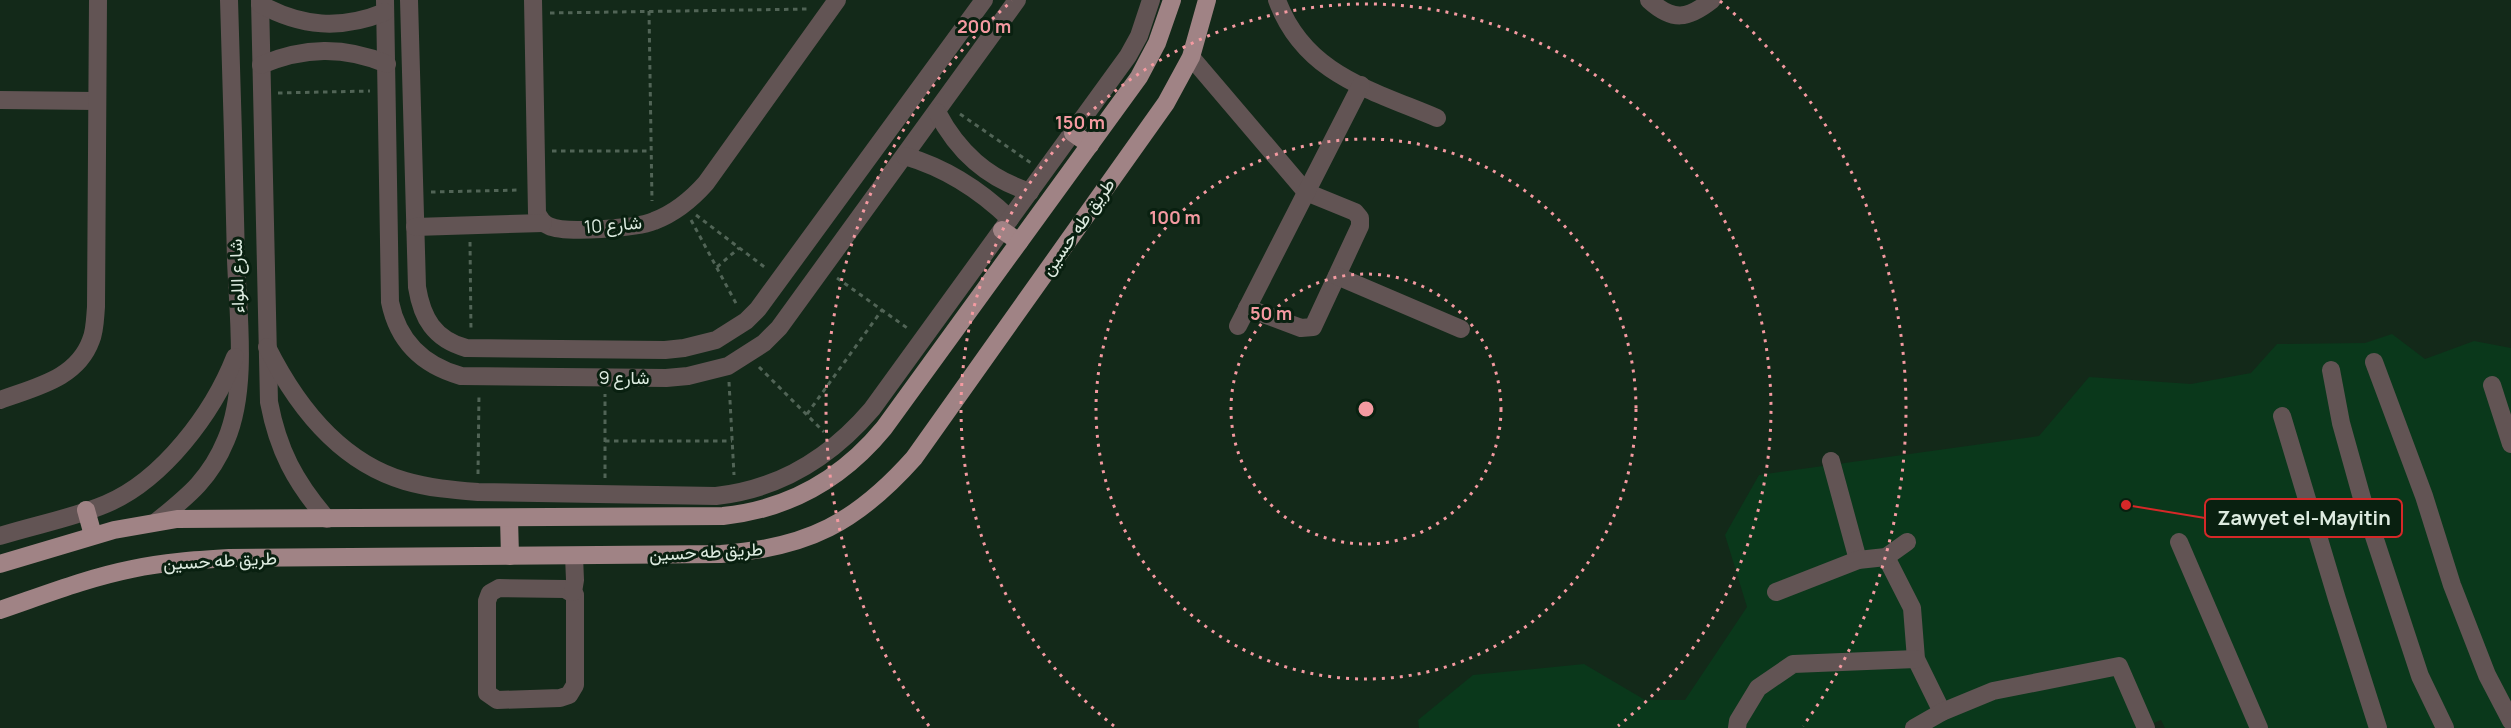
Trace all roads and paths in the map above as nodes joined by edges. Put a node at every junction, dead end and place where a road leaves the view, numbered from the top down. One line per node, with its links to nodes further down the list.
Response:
1 (98, 0): 24 (street)
2 (229, 0): 57 (street, شارع اللواء)
3 (409, 0): 34 (street, شارع 9)
4 (984, 0): 38 (street, شارع 9)
5 (1017, 0): 25 (street, شارع 9)
6 (1151, 0): 27 (street)
7 (1172, 0): 28 (main road, طريق طه حسين)
8 (1207, 0): 17 (main road, طريق طه حسين)
9 (1277, 0): 20 (street)
10 (1649, 0): 11 (street)
11 (1712, 0)
12 (260, 2): 14 (street); 19 (street, شارع اللواء)
13 (834, 4): 16 (path); 37 (street, شارع 10)
14 (385, 6): 18 (street, شارع 9)
15 (533, 7): 16 (path); 29 (street)
16 (649, 11): 30 (path)
17 (1191, 57): 36 (street); 87 (main road, طريق طه حسين)
18 (387, 64): 19 (street); 21 (street, شارع 9)
19 (261, 65): 22 (street, شارع اللواء)
20 (1361, 85): 26 (street); 36 (street)
21 (387, 91): 22 (path); 64 (street, شارع 9)
22 (261, 93): 58 (street, شارع اللواء)
23 (0, 100): 24 (street)
24 (97, 101): 67 (street)
25 (940, 107): 31 (street, شارع 9); 32 (path); 35 (street)
26 (1437, 118)
27 (1073, 133): 28 (main road); 32 (street)
28 (1090, 145): 45 (main road, طريق طه حسين)
29 (536, 151): 30 (path); 33 (street)
30 (651, 151): 39 (path)
31 (905, 156): 41 (street, شارع 9); 42 (street)
32 (1044, 172): 35 (street)
33 (536, 190): 34 (path); 40 (street)
34 (414, 192): 44 (street, شارع 9)
35 (1030, 192): 42 (street)
36 (1306, 192): 49 (street); 51 (street)
37 (683, 206): 39 (street, شارع 10); 46 (path); 47 (path)
38 (834, 206): 41 (street); 50 (street, شارع 9)
39 (653, 221): 40 (street, شارع 10)
40 (543, 223): 43 (street, شارع 10)
41 (856, 223): 48 (street, شارع 9)
42 (1006, 224): 45 (main road); 56 (street)
43 (469, 225): 44 (street, شارع 10); 59 (path)
44 (415, 227): 59 (street, شارع 9)
45 (1019, 242): 79 (main road, طريق طه حسين)
46 (739, 248): 47 (path); 50 (path)
47 (717, 267): 53 (path)
48 (823, 268): 52 (path); 60 (street, شارع 9)
49 (1337, 276): 51 (street); 55 (street)
50 (781, 279): 53 (street, شارع 9)
51 (1247, 308): 54 (street)
52 (882, 310): 56 (path); 68 (path)
53 (746, 321): 59 (street, شارع 9)
54 (1238, 326)
55 (1461, 329)
56 (922, 339): 73 (street)
57 (239, 347): 78 (street); 81 (street, شارع اللواء)
58 (267, 347): 75 (street); 80 (street, شارع اللواء)
59 (471, 348)
60 (747, 355): 62 (street, شارع 9); 68 (path)
61 (2374, 362): 96 (street)
62 (728, 366): 65 (street, شارع 9); 71 (path)
63 (2331, 370): 102 (street)
64 (479, 377): 65 (street, شارع 9); 75 (path)
65 (606, 378): 70 (path)
66 (2492, 385): 72 (street)
67 (0, 400)
68 (807, 414): 73 (path)
69 (2282, 416): 101 (street)
70 (605, 441): 71 (path); 76 (path)
71 (732, 441): 77 (path)
72 (2511, 444)
73 (837, 445): 77 (street)
74 (1831, 461): 89 (street)
75 (478, 492): 76 (street)
76 (605, 494): 77 (street)
77 (735, 494)
78 (86, 510): 82 (main road); 83 (street)
79 (509, 518): 80 (main road, طريق طه حسين); 86 (main road)
80 (327, 519): 81 (main road, طريق طه حسين)
81 (156, 522): 82 (main road, طريق طه حسين)
82 (93, 535): 90 (main road, طريق طه حسين)
83 (0, 536)
84 (1907, 542): 88 (street)
85 (2179, 542): 100 (street)
86 (510, 556): 87 (main road, طريق طه حسين); 93 (main road, طريق طه حسين)
87 (574, 556): 91 (street)
88 (1886, 557): 89 (street); 94 (street)
89 (1857, 560): 92 (street)
90 (0, 564)
91 (573, 592): 91 (street)
92 (1776, 592)
93 (0, 610)
94 (1916, 659): 95 (street); 97 (street)
95 (1942, 712): 98 (street); 99 (street)
96 (2511, 721)
97 (1737, 728)
98 (1914, 728)
99 (2146, 728)
100 (2259, 728)
101 (2378, 728)
102 (2445, 728)

